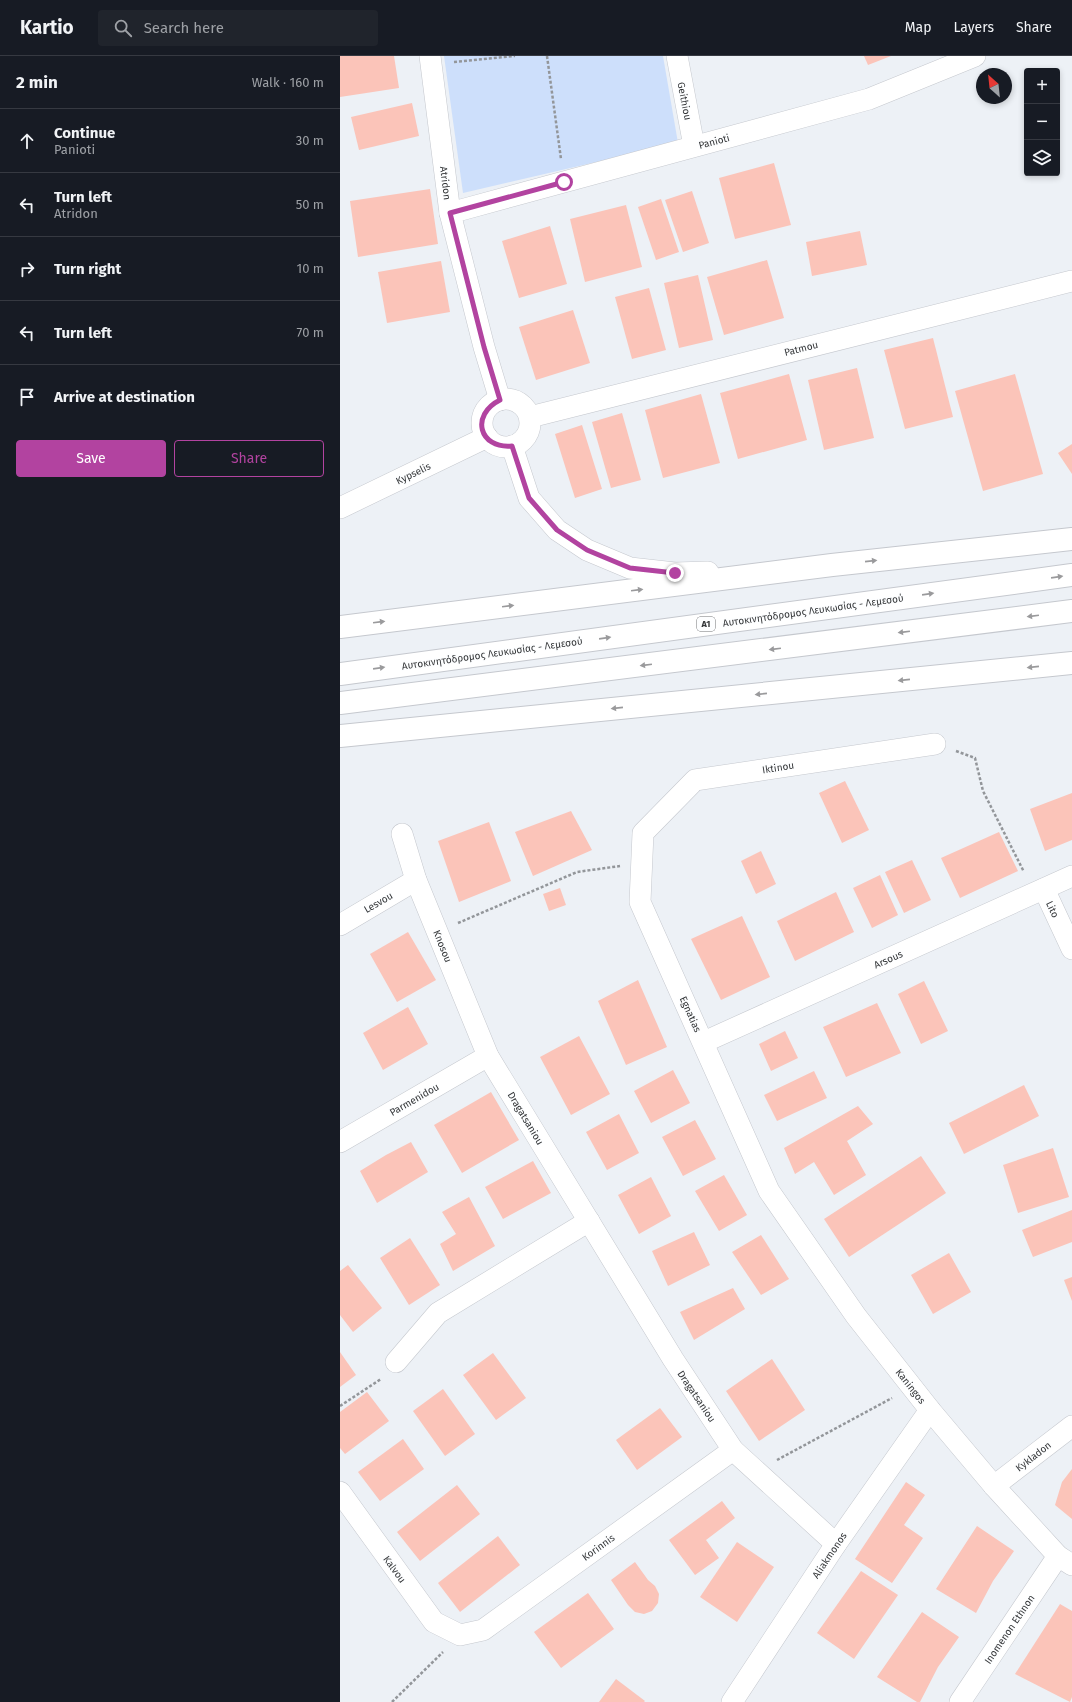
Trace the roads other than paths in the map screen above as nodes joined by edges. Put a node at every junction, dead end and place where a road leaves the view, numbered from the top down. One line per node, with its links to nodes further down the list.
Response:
1 (677, 56): 4 (street, Geithiou)
2 (974, 56): 4 (street, Panioti)
3 (431, 60): 5 (street, Atridon)
4 (694, 146): 5 (street, Panioti)
5 (450, 213): 7 (street, Atridon)
6 (1072, 281): 8 (street, Patmou)
7 (500, 400): 8 (street); 9 (street)
8 (530, 417): 10 (street)
9 (487, 437): 10 (street); 11 (street, Kypselis)
10 (512, 446): 13 (street)
11 (340, 508)
12 (1072, 540): 13 (highway, one-way to 12)
13 (832, 565): 16 (highway, one-way to 13)
14 (1072, 575): 18 (highway, Αυτοκινητόδρομος Λευκωσίας - Λεμεσού / A1, one-way to 14)
15 (1072, 611): 19 (highway, one-way to 19)
16 (340, 627)
17 (1072, 663): 20 (highway, one-way to 20)
18 (340, 674)
19 (340, 703)
20 (340, 736)
21 (935, 744): 22 (street, Iktinou)
22 (644, 833): 29 (street, Egnatias)
23 (402, 834): 25 (street, Knosou)
24 (1072, 876): 26 (street, Arsous)
25 (416, 880): 27 (street, Lesvou); 30 (street, Knosou)
26 (1040, 891): 28 (street, Lito); 29 (street, Arsous)
27 (340, 925)
28 (1072, 949)
29 (704, 1042): 32 (street, Egnatias)
30 (488, 1056): 31 (street, Parmenidou); 33 (street, Dragatsaniou)
31 (340, 1142)
32 (769, 1191): 35 (street, Kaningos)
33 (589, 1222): 34 (street); 37 (street, Dragatsaniou)
34 (396, 1362)
35 (930, 1410): 38 (street, Kaningos); 40 (street, Aliakmonos)
36 (1072, 1426): 38 (street, Kykladon)
37 (732, 1450): 40 (street, Dragatsaniou); 42 (street, Korinnis)
38 (994, 1486): 41 (street, Kaningos)
39 (340, 1492): 42 (street, Kalvou)
40 (836, 1544): 43 (street, Aliakmonos)
41 (1065, 1561): 44 (street, Inomenon Ethnon)
42 (460, 1635)
43 (732, 1702)
44 (960, 1702)

